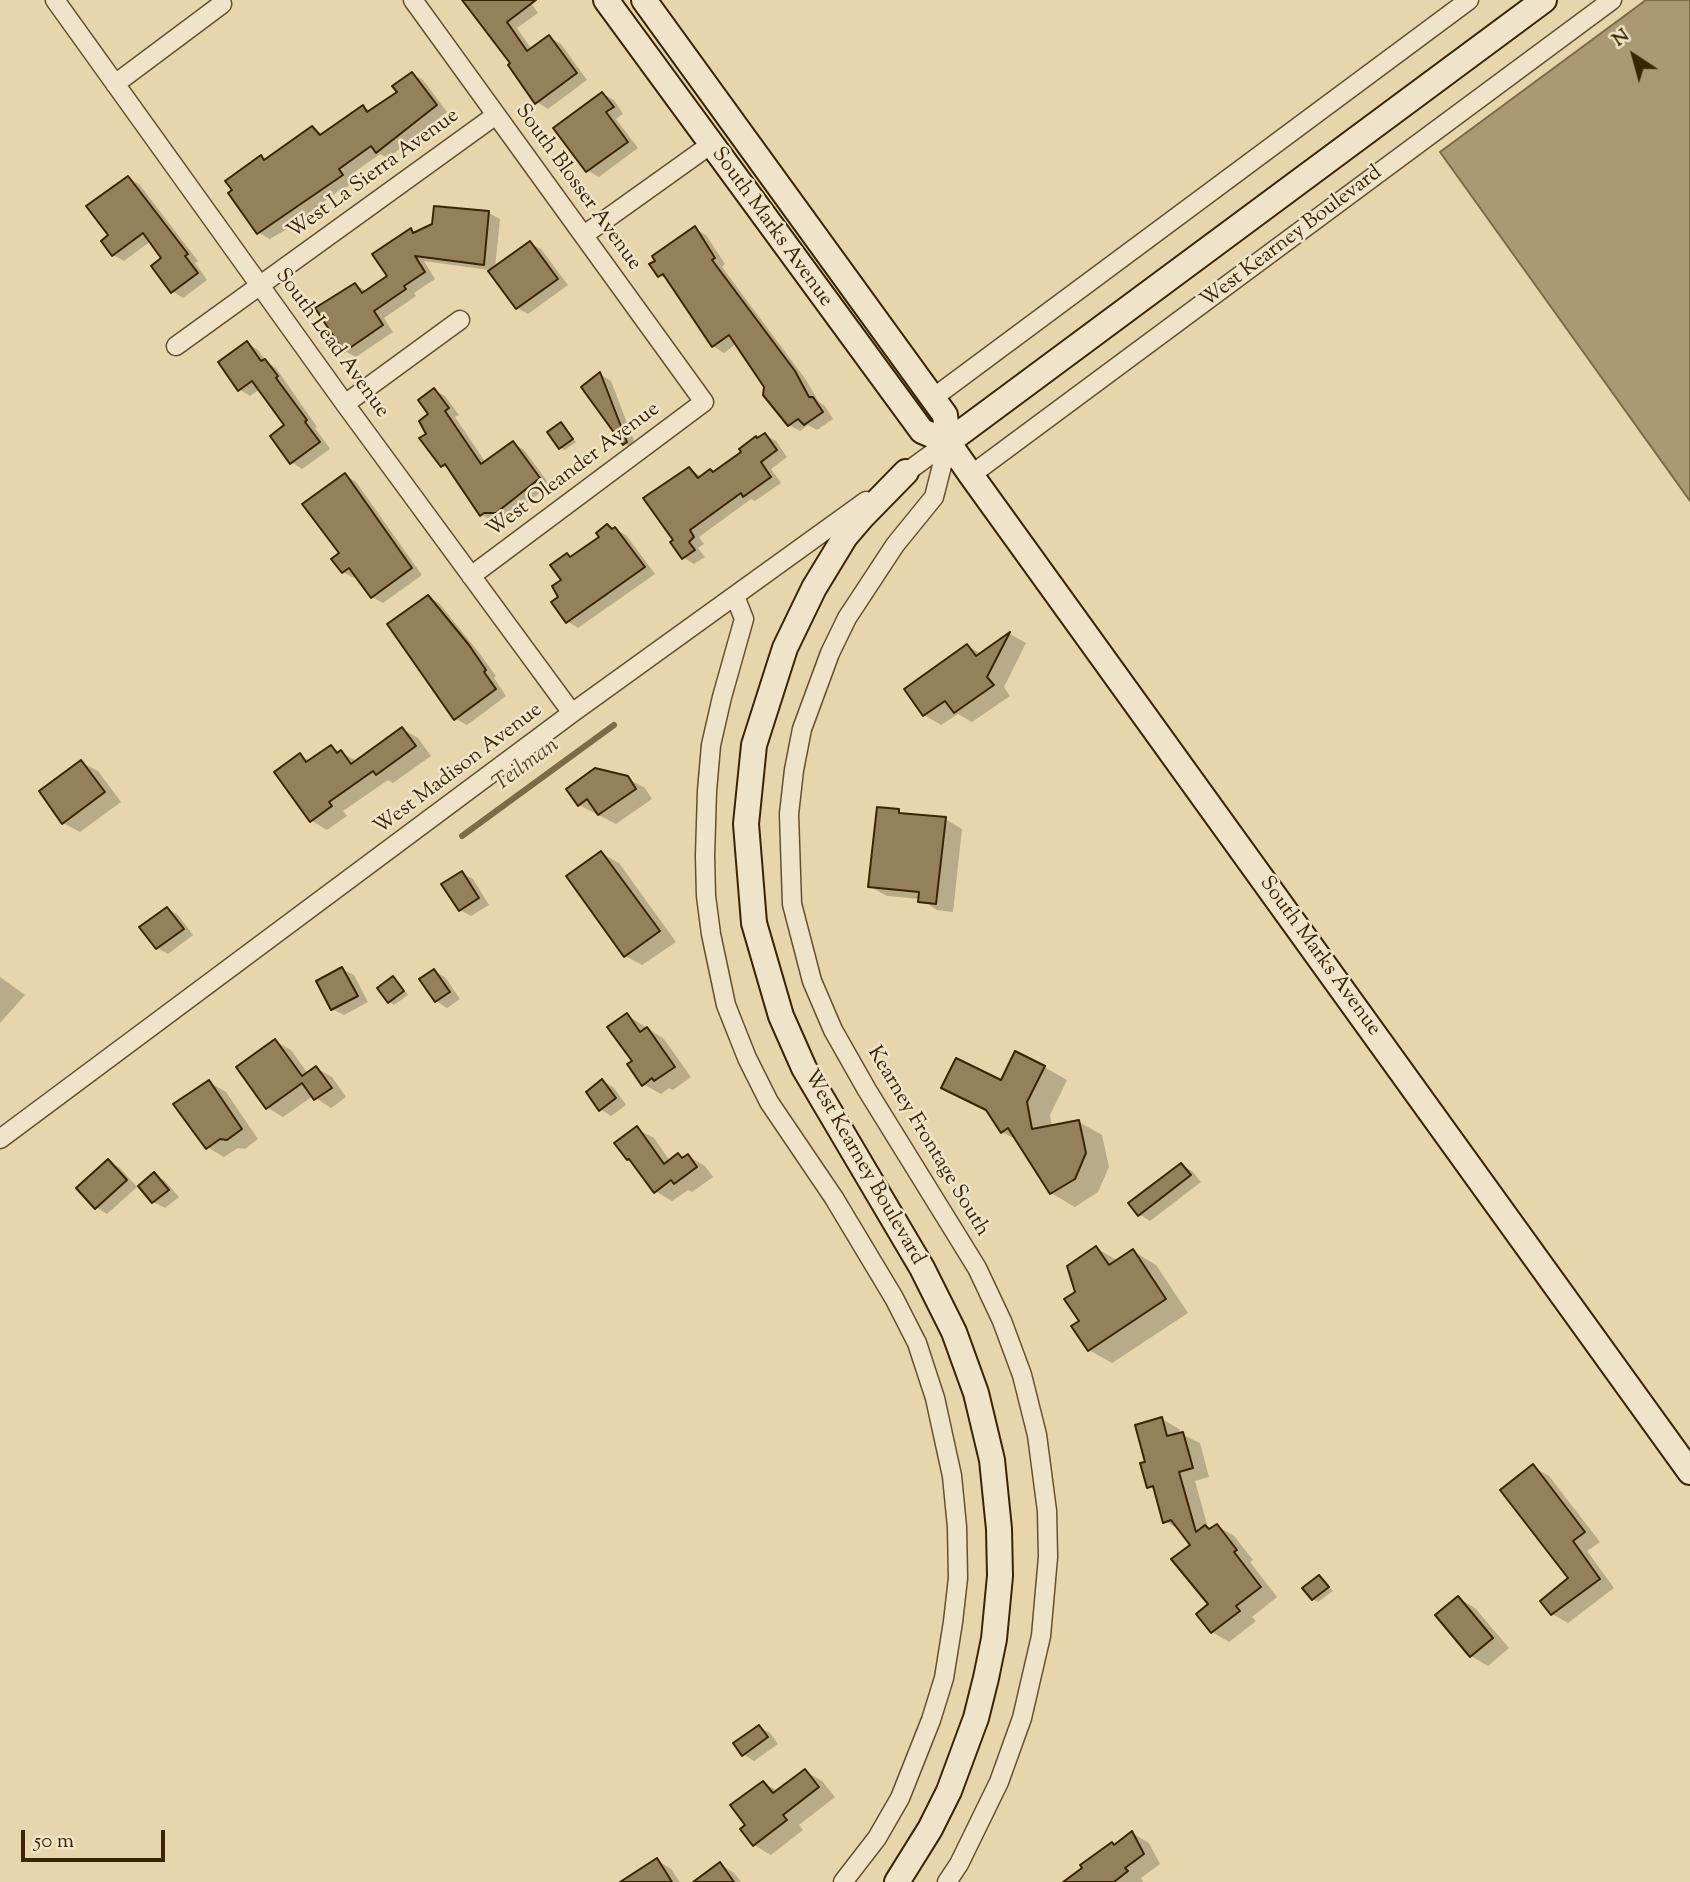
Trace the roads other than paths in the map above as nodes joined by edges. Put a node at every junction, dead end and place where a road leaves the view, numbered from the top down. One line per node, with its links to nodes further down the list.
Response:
1 (55, 0): 9 (street, South Lead Avenue)
2 (413, 0): 10 (street, South Blosser Avenue)
3 (606, 0): 11 (main road, South Marks Avenue)
4 (644, 0): 16 (main road, South Marks Avenue)
5 (1469, 0): 16 (street)
6 (1544, 0): 19 (main road, West Kearney Boulevard)
7 (1612, 0): 21 (street, West Kearney Boulevard)
8 (222, 4): 9 (street)
9 (115, 84): 13 (street, South Lead Avenue)
10 (496, 115): 12 (street, South Blosser Avenue); 13 (street, West La Sierra Avenue)
11 (710, 145): 12 (street); 19 (main road, South Marks Avenue)
12 (583, 236): 17 (street, South Blosser Avenue)
13 (260, 286): 15 (street, West La Sierra Avenue); 18 (street, South Lead Avenue)
14 (460, 320): 18 (street)
15 (176, 346)
16 (933, 398): 19 (main road, South Marks Avenue)
17 (704, 402): 22 (street, West Oleander Avenue)
18 (345, 404): 22 (street, South Lead Avenue)
19 (948, 442): 20 (street, West Madison Avenue); 21 (main road, South Marks Avenue); 29 (street, Kearney Frontage South)
20 (906, 472): 23 (street, West Madison Avenue); 28 (main road, West Kearney Boulevard)
21 (971, 475): 26 (main road, South Marks Avenue)
22 (471, 576): 24 (street, South Lead Avenue)
23 (735, 596): 24 (street, West Madison Avenue); 27 (street)
24 (572, 713): 25 (street, West Madison Avenue)
25 (0, 1139)
26 (1690, 1472)
27 (843, 1882)
28 (897, 1882)
29 (947, 1882)

